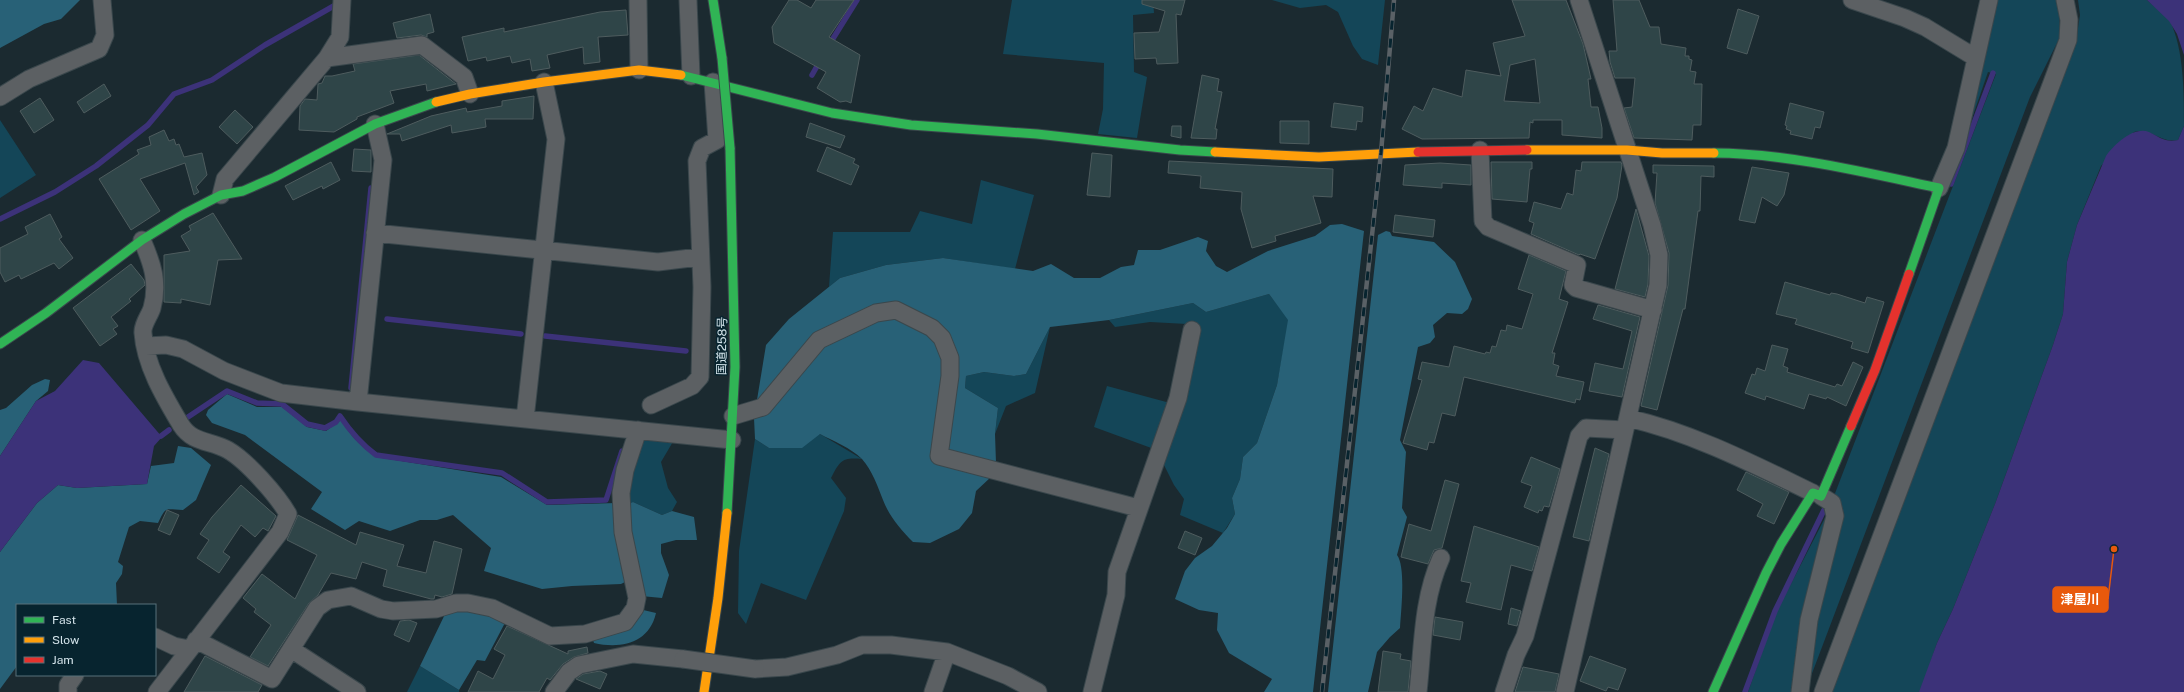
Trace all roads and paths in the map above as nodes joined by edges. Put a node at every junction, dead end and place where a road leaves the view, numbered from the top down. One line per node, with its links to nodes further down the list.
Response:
1 (102, 0): 17 (street)
2 (638, 0): 12 (street)
3 (688, 0): 13 (street)
4 (713, 0): 33 (main road, 国道258号, bridge)
5 (1579, 0): 20 (street)
6 (1852, 0): 11 (street)
7 (1989, 0): 11 (street)
8 (2065, 0): 59 (street)
9 (342, 6): 10 (street)
10 (327, 58): 16 (street); 22 (street)
11 (1976, 58): 21 (street)
12 (639, 70): 13 (main road); 14 (main road)
13 (691, 76): 15 (main road)
14 (544, 82): 16 (main road); 25 (street)
15 (713, 82): 19 (main road); 26 (street)
16 (470, 94): 18 (main road)
17 (0, 97)
18 (375, 124): 22 (main road); 23 (street)
19 (1480, 150): 20 (main road); 27 (street)
20 (1626, 150): 21 (main road); 27 (street)
21 (1939, 188): 38 (main road)
22 (221, 195): 24 (main road)
23 (376, 233): 25 (street); 31 (street)
24 (142, 240): 29 (main road); 30 (street)
25 (544, 250): 26 (street); 34 (street)
26 (699, 257): 32 (street)
27 (1653, 310): 35 (street)
28 (1192, 330): 39 (street)
29 (0, 344)
30 (146, 346): 31 (street); 42 (street)
31 (358, 402): 34 (street)
32 (651, 405)
33 (733, 416): 37 (main road, 国道258号); 39 (street)
34 (525, 419): 36 (street)
35 (1627, 424): 38 (street); 55 (street); 56 (street)
36 (638, 430): 37 (street); 43 (street)
37 (732, 440): 50 (main road, 国道258号)
38 (1817, 494): 57 (main road); 58 (street)
39 (1138, 508): 53 (street)
40 (1442, 558): 54 (street)
41 (156, 637): 42 (street)
42 (192, 645): 43 (street); 47 (street)
43 (291, 649): 48 (street)
44 (947, 652): 49 (street, bridge); 51 (street); 52 (street)
45 (74, 676): 46 (street)
46 (68, 692)
47 (157, 692)
48 (357, 692)
49 (554, 692)
50 (704, 692)
51 (933, 692)
52 (1038, 692)
53 (1092, 692)
54 (1418, 692)
55 (1504, 692)
56 (1565, 692)
57 (1713, 692)
58 (1800, 692)
59 (1823, 692)

